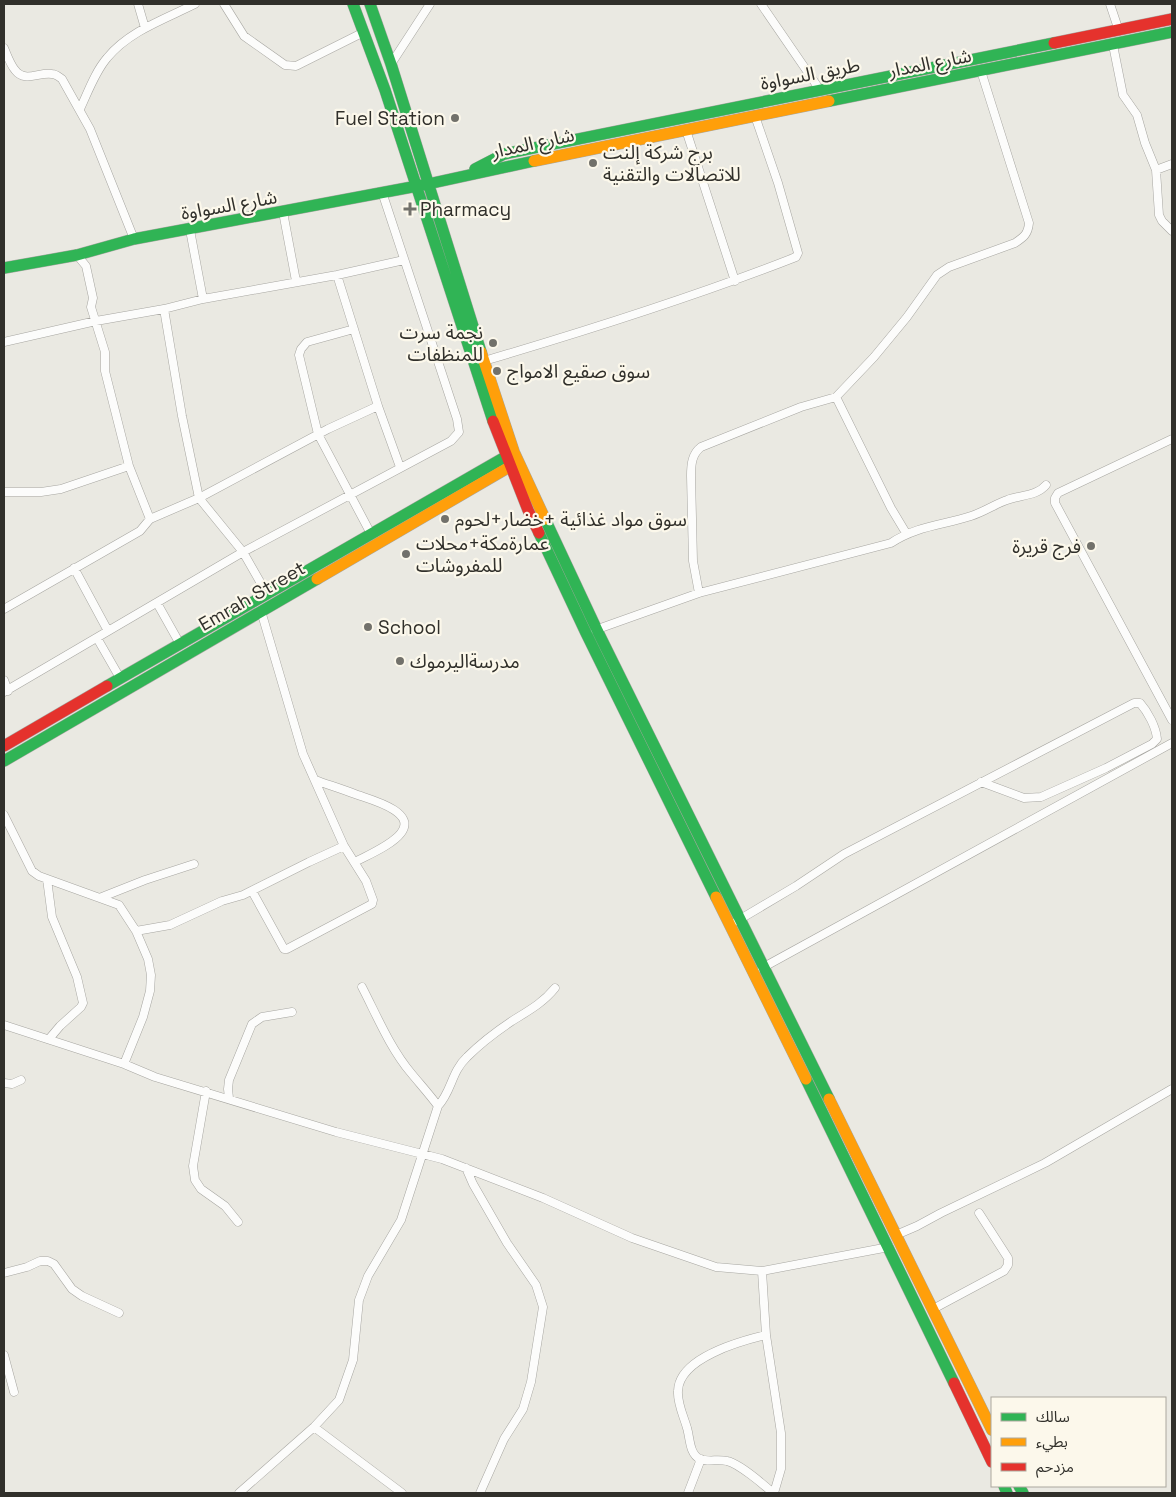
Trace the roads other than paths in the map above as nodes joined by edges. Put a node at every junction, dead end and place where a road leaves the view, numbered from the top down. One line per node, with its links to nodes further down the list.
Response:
1 (138, 4): 10 (street)
2 (195, 4): 10 (street)
3 (224, 4): 12 (street)
4 (353, 4): 12 (main road)
5 (370, 4): 16 (main road)
6 (430, 4): 16 (street)
7 (761, 4): 18 (street)
8 (1110, 4): 11 (street)
9 (1172, 19): 11 (main road, طريق السواوة)
10 (146, 28): 19 (street)
11 (1119, 31): 18 (main road, طريق السواوة)
12 (364, 32): 26 (main road)
13 (1172, 32): 14 (main road, شارع المدار)
14 (1114, 45): 17 (main road, شارع المدار); 23 (street)
15 (4, 48): 19 (street)
16 (391, 64): 25 (main road)
17 (981, 71): 20 (main road, شارع المدار); 44 (street)
18 (820, 90): 24 (main road, طريق السواوة)
19 (80, 109): 31 (street)
20 (755, 116): 21 (main road, شارع المدار); 37 (street)
21 (686, 130): 24 (main road, شارع المدار); 37 (street)
22 (1172, 164): 23 (street)
23 (1156, 170): 30 (street)
24 (460, 176): 25 (main road, شارع السواوة)
25 (428, 184): 26 (main road, شارع السواوة); 43 (main road)
26 (416, 186): 27 (main road, شارع السواوة); 48 (main road)
27 (382, 192): 28 (main road, شارع السواوة); 33 (street)
28 (283, 212): 29 (main road, شارع السواوة); 36 (street)
29 (190, 230): 31 (main road, شارع السواوة); 38 (street)
30 (1172, 231)
31 (134, 239): 32 (main road, شارع السواوة)
32 (77, 255): 34 (main road, شارع السواوة); 40 (street)
33 (404, 260): 35 (street); 50 (street)
34 (4, 268)
35 (337, 275): 36 (street); 41 (street)
36 (296, 281): 38 (street)
37 (735, 281): 43 (street)
38 (203, 299): 39 (street)
39 (164, 309): 40 (street); 54 (street)
40 (96, 321): 42 (street); 49 (street)
41 (354, 329): 45 (street); 46 (street)
42 (4, 342)
43 (484, 361): 48 (main road)
44 (836, 397): 56 (street); 60 (street)
45 (378, 406): 46 (street); 50 (street)
46 (318, 434): 53 (street); 54 (street)
47 (1172, 439): 72 (street)
48 (512, 459): 57 (main road, Emrah Street); 64 (main road, Emrah Street); 66 (main road)
49 (129, 466): 52 (street); 55 (street)
50 (400, 467): 53 (street)
51 (1046, 485): 56 (street)
52 (4, 492)
53 (350, 494): 57 (street); 58 (street)
54 (199, 498): 55 (street); 58 (street)
55 (150, 519): 59 (street)
56 (906, 533): 60 (street)
57 (371, 534): 61 (main road, Emrah Street)
58 (243, 552): 61 (street); 62 (street)
59 (74, 568): 63 (street); 65 (street)
60 (699, 593): 66 (street)
61 (267, 594): 68 (main road, Emrah Street)
62 (157, 603): 65 (street); 68 (street)
63 (4, 609)
64 (261, 610): 75 (main road, Emrah Street); 76 (street)
65 (108, 631): 67 (street)
66 (592, 631): 85 (main road)
67 (97, 638): 69 (street); 71 (street)
68 (180, 644): 69 (main road, Emrah Street)
69 (120, 678): 74 (main road, Emrah Street)
70 (4, 680): 71 (street)
71 (6, 691)
72 (1172, 720)
73 (1172, 743): 87 (street)
74 (4, 746)
75 (4, 761)
76 (315, 780): 79 (street); 80 (street)
77 (981, 782): 77 (street); 85 (street)
78 (4, 815): 82 (street)
79 (344, 846): 80 (street); 83 (street)
80 (355, 862): 83 (street)
81 (194, 864): 84 (street)
82 (47, 878): 84 (street); 92 (street)
83 (252, 891): 86 (street)
84 (102, 898): 86 (street)
85 (735, 922): 87 (main road)
86 (136, 931): 93 (street)
87 (758, 970): 104 (main road); 105 (main road)
88 (362, 987): 99 (street)
89 (555, 988): 99 (street)
90 (292, 1012): 98 (street)
91 (4, 1025): 92 (street)
92 (49, 1039): 93 (street)
93 (124, 1064): 97 (street)
94 (21, 1080): 95 (street)
95 (4, 1083)
96 (1172, 1089): 104 (street)
97 (206, 1092): 98 (street); 103 (street)
98 (229, 1098): 100 (street)
99 (438, 1106): 100 (street)
100 (424, 1154): 101 (street); 115 (street)
101 (466, 1168): 106 (street); 121 (street)
102 (980, 1214): 110 (street)
103 (238, 1222)
104 (896, 1234): 108 (main road)
105 (888, 1247): 106 (street); 109 (main road)
106 (762, 1271): 112 (street)
107 (4, 1273): 111 (street)
108 (927, 1298): 109 (main road); 110 (main road)
109 (915, 1304): 118 (main road)
110 (933, 1309): 116 (main road)
111 (119, 1313)
112 (766, 1334): 117 (street); 123 (street)
113 (4, 1355): 114 (street)
114 (14, 1392)
115 (314, 1427): 119 (street); 120 (street)
116 (991, 1428)
117 (700, 1459): 122 (street); 123 (street)
118 (991, 1460)
119 (239, 1493)
120 (402, 1493)
121 (480, 1493)
122 (688, 1493)
123 (774, 1493)

